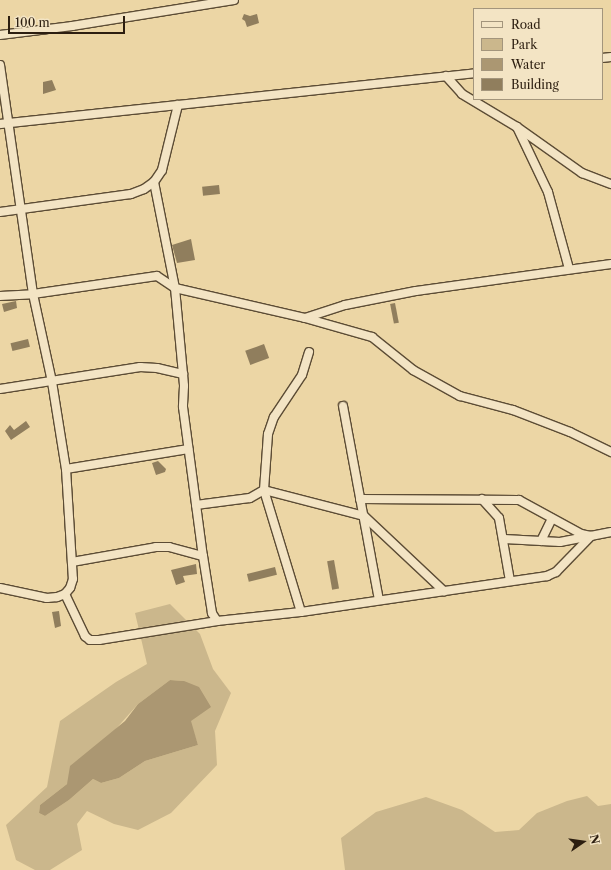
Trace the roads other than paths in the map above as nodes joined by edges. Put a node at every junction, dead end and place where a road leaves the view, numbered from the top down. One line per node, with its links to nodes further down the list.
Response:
1 (234, 0): 2 (street)
2 (0, 35)
3 (0, 65): 7 (street)
4 (473, 73): 5 (street)
5 (446, 76): 6 (street); 8 (street)
6 (178, 105): 7 (street); 9 (street)
7 (4, 124): 11 (street)
8 (517, 127): 10 (street); 14 (street)
9 (154, 182): 11 (street); 15 (street)
10 (611, 184)
11 (20, 211): 12 (street); 16 (street)
12 (0, 212)
13 (611, 264): 14 (street)
14 (570, 270): 18 (street)
15 (176, 288): 16 (street); 18 (street); 20 (street)
16 (33, 294): 17 (street); 21 (street)
17 (0, 296)
18 (305, 318): 25 (street)
19 (309, 352): 27 (street)
20 (183, 374): 21 (street); 24 (street)
21 (52, 382): 22 (street); 26 (street)
22 (0, 389)
23 (343, 406): 28 (street)
24 (188, 449): 26 (street); 30 (street)
25 (611, 452)
26 (66, 469): 38 (street)
27 (264, 490): 30 (street); 31 (street); 44 (street)
28 (360, 499): 29 (street); 31 (street)
29 (482, 499): 32 (street); 35 (street)
30 (196, 505): 37 (street)
31 (364, 516): 41 (street); 43 (street)
32 (552, 518): 34 (street); 36 (street)
33 (611, 532): 34 (street)
34 (591, 536): 36 (street); 39 (street)
35 (504, 539): 36 (street); 39 (street)
36 (542, 541)
37 (203, 556): 38 (street); 45 (street)
38 (72, 562): 42 (street)
39 (510, 581): 41 (street)
40 (0, 588): 42 (street)
41 (444, 591): 43 (street)
42 (65, 594): 45 (street)
43 (379, 600): 44 (street)
44 (301, 612): 45 (street)
45 (217, 621)

